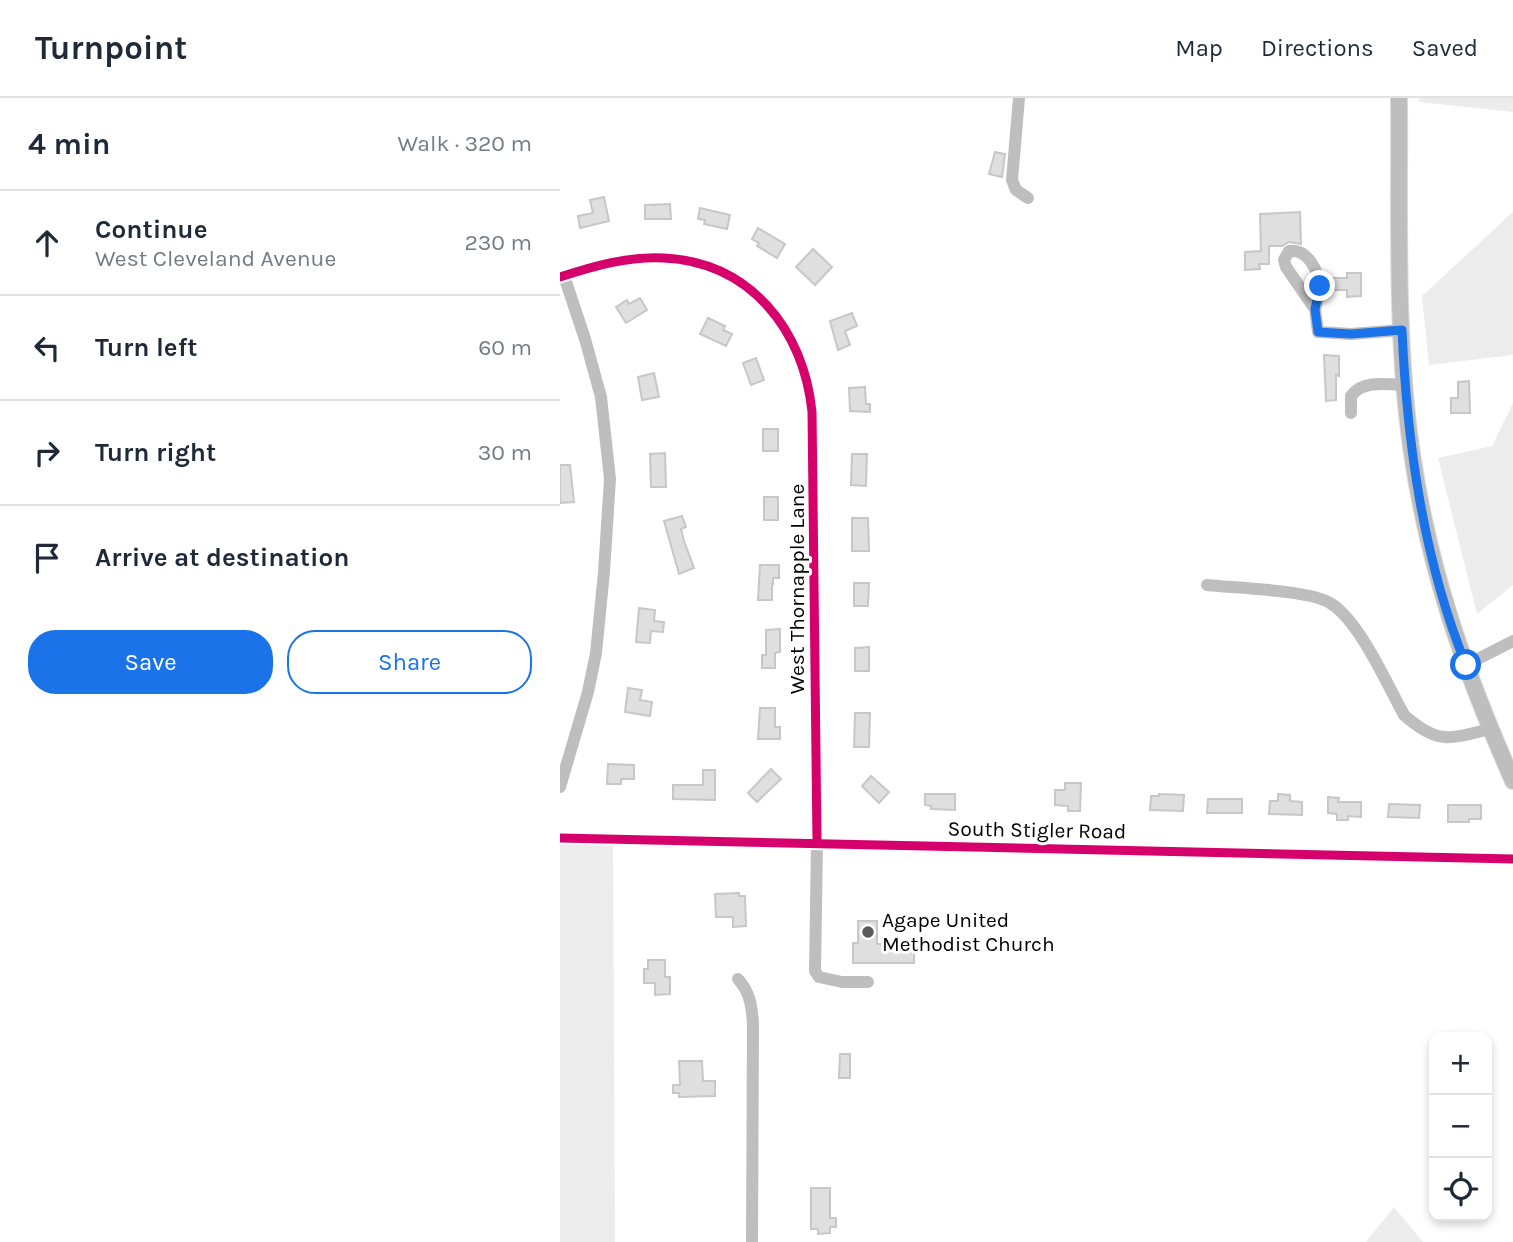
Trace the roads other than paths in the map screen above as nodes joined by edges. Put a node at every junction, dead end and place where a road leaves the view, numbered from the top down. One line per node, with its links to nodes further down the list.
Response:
1 (1019, 98): 3 (street)
2 (1399, 98): 6 (main road)
3 (1028, 198)
4 (562, 276): 14 (street); 16 (street, West Thornapple Lane)
5 (1315, 309): 6 (street)
6 (1402, 330): 7 (main road)
7 (1405, 385): 8 (street); 11 (main road)
8 (1351, 413)
9 (1207, 584): 12 (street)
10 (1513, 641): 11 (street)
11 (1466, 665): 12 (main road)
12 (1490, 729): 13 (main road)
13 (1513, 780)
14 (560, 787)
15 (560, 838): 16 (street, South Stigler Road)
16 (817, 844): 17 (street, South Stigler Road); 19 (street, West Thornapple Lane)
17 (1513, 859)
18 (738, 979): 20 (street)
19 (868, 982)
20 (752, 1242)

